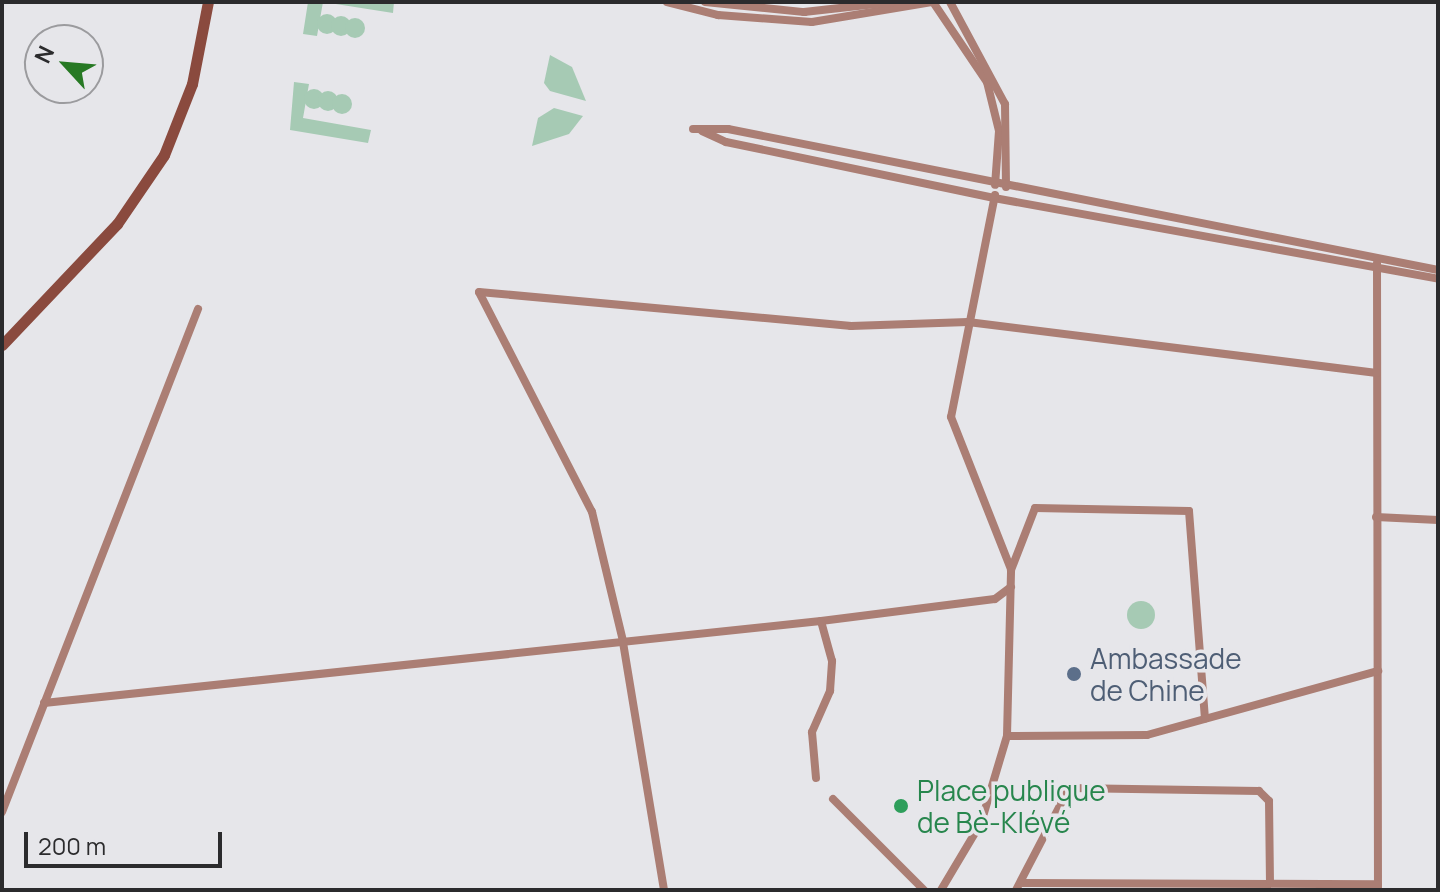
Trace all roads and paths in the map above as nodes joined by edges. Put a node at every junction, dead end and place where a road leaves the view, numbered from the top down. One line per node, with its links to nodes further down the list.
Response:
1 (208, 2): 15 (main road)
2 (667, 2): 6 (street)
3 (705, 2): 4 (street)
4 (893, 2)
5 (950, 2): 6 (street)
6 (1000, 186): 7 (street); 7 (street); 8 (street)
7 (994, 198): 9 (street); 14 (street)
8 (1190, 223): 9 (street); 10 (street)
9 (1188, 234): 10 (street)
10 (1377, 262): 11 (street); 12 (street); 16 (street)
11 (1438, 270)
12 (1438, 279)
13 (198, 309): 24 (street)
14 (968, 322): 16 (street); 19 (street); 22 (street)
15 (2, 345)
16 (1377, 373): 17 (street)
17 (1376, 517): 18 (street); 23 (street)
18 (1438, 520)
19 (1011, 570): 20 (street); 25 (street)
20 (1011, 587): 21 (street); 26 (street)
21 (821, 621): 22 (street); 27 (street)
22 (623, 641): 24 (street); 33 (street)
23 (1378, 671): 25 (street); 32 (street)
24 (44, 703): 29 (street)
25 (1205, 718): 26 (street)
26 (1007, 736): 35 (street)
27 (816, 778)
28 (833, 799): 34 (street)
29 (2, 812)
30 (1270, 881): 31 (street); 31 (street); 32 (street)
31 (1019, 886)
32 (1378, 887)
33 (664, 890)
34 (924, 890)
35 (941, 890)

